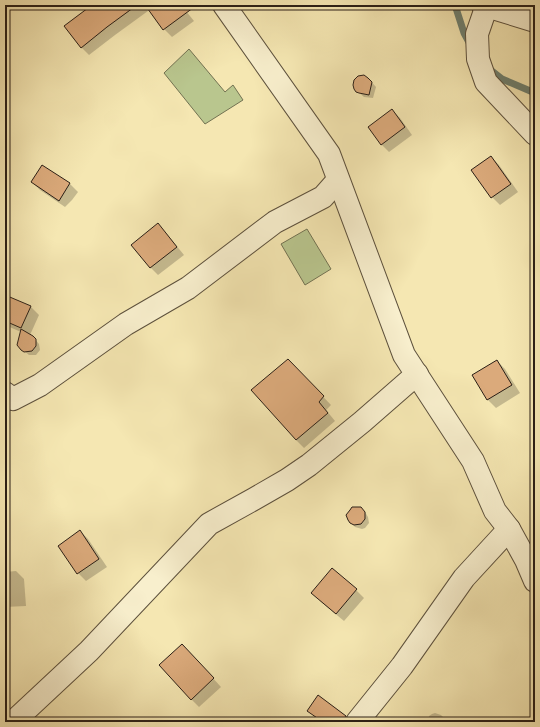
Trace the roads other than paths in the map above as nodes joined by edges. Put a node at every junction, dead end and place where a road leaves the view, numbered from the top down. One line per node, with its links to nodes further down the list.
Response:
1 (224, 5): 5 (street)
2 (485, 5): 3 (street); 4 (street)
3 (535, 21)
4 (535, 134)
5 (338, 180): 6 (street); 7 (street)
6 (417, 374): 8 (street); 10 (street)
7 (8, 398)
8 (509, 530): 9 (street); 11 (street)
9 (535, 581)
10 (13, 722)
11 (357, 722)

